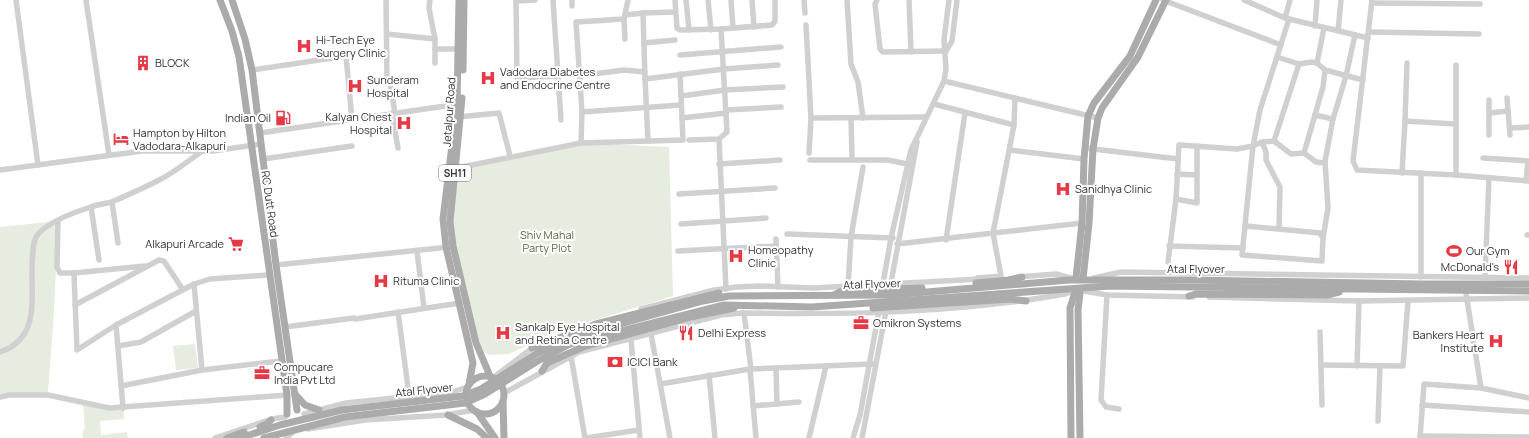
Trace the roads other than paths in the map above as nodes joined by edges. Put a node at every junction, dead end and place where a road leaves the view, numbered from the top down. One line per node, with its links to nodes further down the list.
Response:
1 (16, 0): 150 (street)
2 (86, 0): 137 (street)
3 (220, 0): 126 (main road, RC Dutt Road)
4 (232, 0): 71 (main road, RC Dutt Road)
5 (386, 0): 47 (street)
6 (430, 0): 51 (street)
7 (459, 0): 58 (main road, Jetalpur Road / SH11)
8 (464, 0): 87 (main road, Jetalpur Road / SH11)
9 (535, 0): 30 (street)
10 (553, 0): 75 (street)
11 (628, 0): 36 (street)
12 (674, 0): 33 (street)
13 (686, 0): 43 (street)
14 (708, 0): 44 (street)
15 (731, 0): 41 (street)
16 (752, 0): 40 (street)
17 (775, 0): 40 (street)
18 (804, 0): 34 (street)
19 (847, 0): 105 (street)
20 (877, 0): 61 (street)
21 (909, 0): 61 (street)
22 (949, 0): 60 (street)
23 (957, 0): 60 (street)
24 (1156, 0): 99 (main road)
25 (1165, 0): 55 (street); 106 (main road)
26 (1244, 0): 37 (street)
27 (1290, 0): 37 (street)
28 (1317, 0): 39 (street)
29 (1341, 0): 46 (street)
30 (516, 1): 75 (street)
31 (1372, 1): 32 (street); 50 (street)
32 (1480, 4)
33 (676, 12): 35 (street); 43 (street)
34 (805, 12)
35 (643, 13): 36 (street); 54 (street)
36 (625, 17): 52 (street); 76 (street)
37 (1287, 18): 39 (street); 55 (street)
38 (806, 25): 103 (street)
39 (1315, 26): 42 (street)
40 (754, 27): 41 (street)
41 (733, 28): 45 (street)
42 (1324, 28): 46 (street); 65 (street)
43 (689, 30): 44 (street)
44 (711, 30): 45 (street)
45 (721, 30): 59 (street)
46 (1338, 31): 49 (street)
47 (386, 34): 51 (street); 96 (street)
48 (1479, 34): 50 (street)
49 (1355, 35): 50 (street); 77 (street)
50 (1368, 35): 79 (street)
51 (435, 39): 57 (street)
52 (625, 39)
53 (675, 40): 54 (street)
54 (644, 43): 73 (street)
55 (1281, 45): 63 (street)
56 (781, 47): 59 (street)
57 (435, 49): 58 (street); 64 (street)
58 (458, 49): 87 (main road, Jetalpur Road / SH11)
59 (723, 51): 62 (street); 70 (street)
60 (946, 51): 61 (street); 80 (street)
61 (911, 52)
62 (680, 55)
63 (1277, 57): 67 (street); 129 (street)
64 (435, 63)
65 (1317, 63): 67 (street); 72 (street)
66 (1407, 63): 110 (street)
67 (1299, 64): 122 (street)
68 (778, 65): 70 (street)
69 (1456, 65): 111 (street)
70 (724, 69): 74 (street); 82 (street)
71 (252, 70): 108 (street); 115 (main road, RC Dutt Road)
72 (1325, 70): 77 (street); 100 (street)
73 (645, 72): 76 (street); 78 (street)
74 (680, 74): 78 (street); 83 (street)
75 (558, 76): 109 (street)
76 (579, 76): 94 (street)
77 (1346, 76): 79 (street); 107 (street)
78 (645, 79): 91 (street)
79 (1363, 80): 154 (street)
80 (944, 81): 85 (street); 88 (street)
81 (783, 87): 82 (street)
82 (725, 90): 83 (street); 92 (street)
83 (681, 96): 89 (street)
84 (1507, 98): 93 (street)
85 (1016, 99): 99 (street); 112 (street)
86 (1489, 100): 97 (street)
87 (459, 104): 96 (street); 98 (main road, Jetalpur Road / SH11)
88 (934, 104): 95 (street); 101 (street)
89 (681, 105): 91 (street); 102 (street)
90 (781, 107): 92 (street)
91 (647, 109): 94 (street); 121 (street)
92 (726, 111): 102 (street); 119 (street)
93 (1508, 111): 97 (street); 114 (street)
94 (582, 112): 124 (street)
95 (965, 112): 112 (street); 180 (street)
96 (394, 113): 108 (street); 130 (street)
97 (1489, 113): 117 (street)
98 (458, 116): 138 (street); 152 (main road, Jetalpur Road / SH11)
99 (1088, 116): 106 (street); 131 (main road)
100 (1316, 116): 107 (street); 136 (street)
101 (926, 117): 105 (street); 116 (street)
102 (682, 118): 121 (street)
103 (811, 118): 104 (street); 135 (street)
104 (851, 118): 105 (street); 139 (street)
105 (862, 118)
106 (1098, 118): 132 (main road)
107 (1333, 119): 147 (street)
108 (352, 120): 115 (street)
109 (561, 120)
110 (1405, 121): 111 (street); 154 (street)
111 (1455, 124): 158 (street)
112 (1014, 125): 133 (street)
113 (1529, 127): 114 (street)
114 (1510, 128): 118 (street)
115 (260, 133): 125 (main road, RC Dutt Road)
116 (919, 135): 149 (street); 181 (street)
117 (1489, 135)
118 (1510, 135)
119 (719, 139): 120 (street); 148 (street)
120 (689, 140)
121 (648, 141): 124 (street)
122 (1274, 141): 123 (street); 136 (street)
123 (1262, 142): 129 (street); 173 (street)
124 (581, 143): 138 (street)
125 (261, 144): 126 (street); 141 (main road, RC Dutt Road)
126 (251, 145): 134 (street); 195 (main road, RC Dutt Road)
127 (352, 146): 141 (street)
128 (1198, 146): 129 (street); 143 (street); 157 (street)
129 (1253, 146): 172 (street)
130 (398, 148)
131 (1085, 148): 132 (street); 142 (main road)
132 (1093, 149): 143 (street); 201 (main road)
133 (1010, 150): 142 (street); 174 (street)
134 (201, 152): 137 (street); 165 (street)
135 (809, 153)
136 (1304, 153): 147 (street)
137 (109, 155): 150 (street)
138 (510, 156): 152 (street)
139 (852, 156)
140 (1483, 158): 146 (street)
141 (263, 159): 192 (main road, RC Dutt Road)
142 (1084, 159): 170 (main road)
143 (1178, 159): 156 (street)
144 (780, 160): 148 (street)
145 (810, 160): 149 (street)
146 (1528, 161): 160 (street)
147 (1325, 162): 178 (street)
148 (719, 164): 162 (street)
149 (908, 164): 177 (street)
150 (38, 165): 153 (street)
151 (863, 167): 176 (street)
152 (452, 169): 185 (main road, Jetalpur Road / SH11)
153 (0, 170)
154 (1402, 173): 155 (street)
155 (1421, 173): 158 (street); 197 (street)
156 (1177, 174): 157 (street); 164 (street)
157 (1196, 175): 164 (street)
158 (1456, 175): 159 (street)
159 (1489, 178): 160 (street); 199 (street)
160 (1527, 181)
161 (775, 188): 162 (street)
162 (720, 193): 163 (street); 169 (street)
163 (679, 194)
164 (1176, 199): 184 (street)
165 (112, 202): 166 (street); 182 (street)
166 (91, 206): 168 (street); 190 (street)
167 (766, 218): 169 (street)
168 (58, 221): 194 (street); 240 (street)
169 (722, 222): 171 (street); 187 (street)
170 (1082, 223): 174 (street); 201 (main road)
171 (681, 224)
172 (1246, 226): 173 (street); 186 (street)
173 (1279, 228): 178 (street)
174 (993, 233): 180 (street); 203 (street)
175 (787, 234): 176 (street)
176 (851, 237): 177 (street); 207 (street)
177 (890, 238): 181 (street); 205 (street)
178 (1323, 238): 186 (street)
179 (776, 239): 183 (street)
180 (946, 240): 181 (street)
181 (898, 241): 203 (street)
182 (118, 243)
183 (776, 246): 187 (street); 206 (street)
184 (1169, 246): 186 (street); 191 (street)
185 (450, 247): 188 (street); 222 (main road, Jetalpur Road / SH11); 237 (main road, Jetalpur Road / SH11)
186 (1243, 248)
187 (724, 250): 189 (street); 208 (street)
188 (417, 251): 192 (street); 226 (street)
189 (678, 251)
190 (99, 260)
191 (1168, 262)
192 (276, 265): 233 (main road, RC Dutt Road)
193 (145, 266): 194 (street); 209 (street); 224 (street)
194 (74, 273): 224 (street)
195 (268, 274): 202 (street); 242 (main road, RC Dutt Road)
196 (1022, 276): 201 (street); 203 (street); 216 (main road)
197 (1421, 277): 198 (street); 201 (street)
198 (1465, 277): 199 (street); 218 (street)
199 (1485, 278): 200 (street)
200 (1529, 278)
201 (1079, 279): 212 (main road); 212 (main road)
202 (194, 284): 209 (street); 227 (street)
203 (891, 284): 205 (street); 230 (street)
204 (1529, 284): 216 (main road, Atal Flyover)
205 (883, 285): 207 (street); 231 (street)
206 (778, 287): 207 (street); 208 (street)
207 (848, 287)
208 (726, 289): 239 (street)
209 (183, 290): 232 (street)
210 (1346, 290): 211 (main road, Atal Flyover); 214 (main road); 225 (main road, Atal Flyover)
211 (1529, 291)
212 (1078, 292): 213 (street); 219 (street); 300 (main road); 301 (main road)
213 (1106, 295): 214 (street); 270 (street)
214 (1192, 295): 220 (street)
215 (739, 296): 216 (main road, Atal Flyover); 239 (main road); 277 (main road, Atal Flyover)
216 (832, 296)
217 (1529, 298): 218 (street)
218 (1466, 300): 221 (street); 257 (street)
219 (1026, 301): 225 (main road); 230 (street)
220 (1359, 301): 221 (street); 246 (street)
221 (1408, 301): 247 (street)
222 (460, 303): 226 (street); 237 (main road, Jetalpur Road / SH11)
223 (742, 304): 225 (main road, Atal Flyover); 251 (main road); 287 (main road, Atal Flyover)
224 (75, 305): 232 (street)
225 (835, 306)
226 (424, 308): 228 (street)
227 (196, 311): 238 (street); 250 (street)
228 (398, 312): 233 (street); 260 (street)
229 (744, 313): 231 (street); 235 (street); 249 (street)
230 (886, 313): 231 (street); 243 (street)
231 (878, 314): 243 (street)
232 (116, 325): 238 (street)
233 (285, 327): 258 (main road, RC Dutt Road)
234 (1320, 332): 245 (street)
235 (651, 334): 236 (street); 254 (street)
236 (631, 340): 241 (street); 280 (street)
237 (472, 343): 253 (main road, SH11); 256 (main road, SH11)
238 (118, 346): 255 (street)
239 (532, 348): 253 (street)
240 (0, 352)
241 (571, 356): 251 (street); 292 (street)
242 (281, 361): 250 (street); 259 (main road, RC Dutt Road)
243 (873, 364): 244 (street); 298 (street); 299 (street)
244 (826, 366): 248 (street); 297 (street)
245 (1321, 366): 246 (street); 266 (street)
246 (1357, 366): 247 (street)
247 (1380, 366): 278 (street)
248 (776, 368): 249 (street); 265 (street)
249 (750, 369): 252 (street); 268 (street)
250 (202, 370): 255 (street)
251 (542, 371): 261 (street)
252 (708, 375): 254 (street); 295 (street)
253 (492, 376): 256 (main road); 261 (main road, SH11)
254 (660, 384): 294 (street)
255 (121, 386): 269 (street)
256 (469, 386): 271 (street); 272 (main road, SH11)
257 (1481, 388): 263 (street); 267 (street)
258 (295, 394): 271 (main road); 273 (main road, RC Dutt Road)
259 (286, 395): 269 (street); 277 (main road, RC Dutt Road)
260 (409, 395)
261 (504, 396): 272 (main road); 291 (main road)
262 (0, 397): 269 (street)
263 (1529, 398)
264 (799, 402): 265 (street)
265 (778, 404): 268 (street)
266 (1322, 405)
267 (1422, 405): 274 (street); 282 (street)
268 (753, 406): 296 (street)
269 (123, 408)
270 (1120, 409)
271 (319, 410): 273 (street)
272 (475, 411): 275 (street); 290 (main road, SH11)
273 (300, 412): 277 (main road); 279 (main road)
274 (1529, 412)
275 (448, 415): 279 (street); 289 (main road)
276 (271, 420): 277 (street); 284 (street); 285 (main road)
277 (284, 420): 281 (main road); 286 (main road, Atal Flyover)
278 (1378, 421)
279 (303, 430): 281 (main road)
280 (639, 430): 292 (street); 293 (street)
281 (292, 433): 288 (street)
282 (1420, 437): 283 (street)
283 (1529, 437)
284 (215, 438)
285 (227, 438)
286 (240, 438)
287 (264, 438)
288 (286, 438)
289 (487, 438)
290 (495, 438)
291 (504, 438)
292 (586, 438)
293 (640, 438)
294 (670, 438)
295 (715, 438)
296 (756, 438)
297 (809, 438)
298 (854, 438)
299 (862, 438)
300 (1071, 438)
301 (1080, 438)

